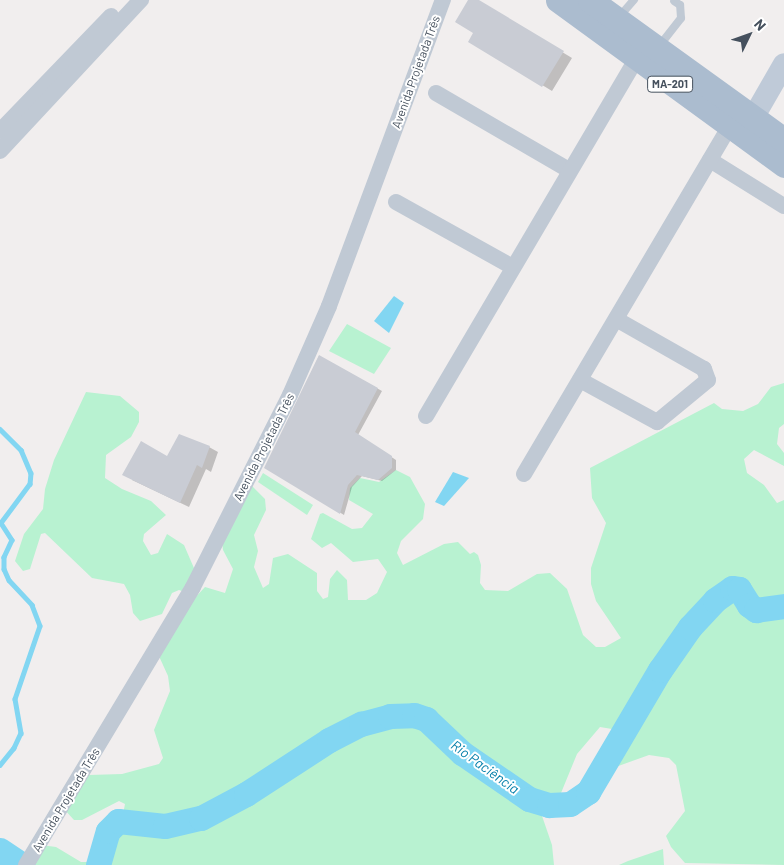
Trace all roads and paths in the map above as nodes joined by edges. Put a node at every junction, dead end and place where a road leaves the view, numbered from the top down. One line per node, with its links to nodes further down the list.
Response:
1 (141, 0): 7 (street)
2 (443, 0): 27 (street, Avenida Projetada Três)
3 (558, 0): 9 (main road, MA-201)
4 (590, 0): 8 (main road, MA-201)
5 (634, 0): 8 (lane)
6 (674, 1): 9 (lane)
7 (124, 8): 12 (street)
8 (617, 19): 9 (main road, MA-201)
9 (646, 54): 13 (main road, MA-201); 19 (street)
10 (784, 64): 13 (street)
11 (436, 93): 19 (street)
12 (37, 103): 14 (street); 16 (street)
13 (741, 122): 15 (main road, MA-201); 17 (street); 18 (main road, MA-201)
14 (0, 132)
15 (784, 140)
16 (0, 151)
17 (710, 160): 21 (street); 23 (street)
18 (784, 165)
19 (569, 170): 22 (street)
20 (396, 202): 22 (street)
21 (784, 206)
22 (513, 267): 25 (street)
23 (616, 319): 24 (street); 24 (street)
24 (580, 380): 26 (street)
25 (426, 416)
26 (524, 474)
27 (29, 860)

